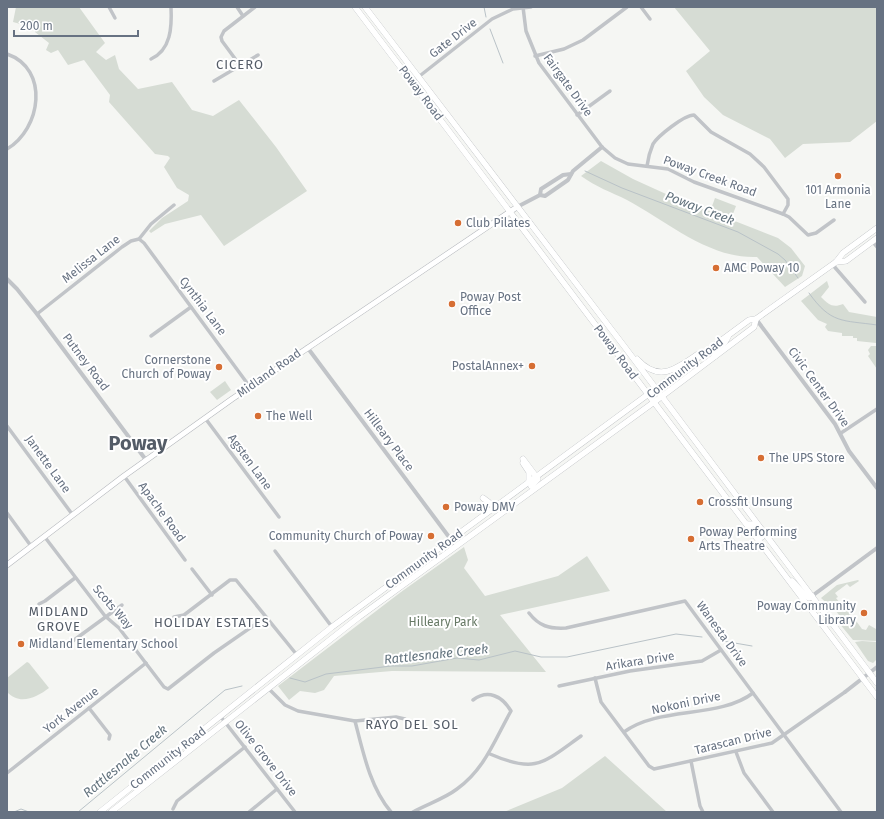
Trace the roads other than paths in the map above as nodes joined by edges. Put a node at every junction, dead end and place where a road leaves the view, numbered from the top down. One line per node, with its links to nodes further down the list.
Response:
1 (109, 7): 13 (street)
2 (171, 7): 19 (street)
3 (237, 7): 12 (street)
4 (255, 7): 12 (street)
5 (355, 7): 11 (main road, Poway Road)
6 (365, 7): 15 (main road, Poway Road)
7 (530, 7): 10 (street, Gate Drive)
8 (627, 7): 18 (street)
9 (642, 7): 14 (street)
10 (523, 8): 18 (street, Fairgate Drive); 21 (street, Gate Drive)
11 (359, 12): 15 (main road); 23 (main road, Poway Road)
12 (243, 16): 20 (street)
13 (115, 18)
14 (650, 19)
15 (383, 32): 21 (main road, Poway Road)
16 (7, 54): 28 (street)
17 (258, 55): 20 (street)
18 (535, 56): 25 (street, Fairgate Drive)
19 (151, 59)
20 (239, 64): 22 (street)
21 (418, 78): 23 (street, Gate Drive); 29 (main road, Poway Road)
22 (214, 80)
23 (412, 82): 26 (main road, Poway Road)
24 (610, 91): 25 (street)
25 (577, 115): 27 (street, Fairgate Drive)
26 (449, 131): 29 (main road); 30 (main road, Poway Road)
27 (602, 147): 31 (street, Poway Creek Road); 32 (street, Midland Road)
28 (7, 149)
29 (478, 156): 33 (main road, Poway Road)
30 (470, 158): 33 (main road); 37 (main road, Poway Road)
31 (647, 166): 38 (street, Poway Creek Road); 38 (street)
32 (571, 174): 34 (street, Midland Road); 34 (street, Midland Road)
33 (499, 183): 36 (main road, Poway Road)
34 (540, 195): 36 (street, Midland Road)
35 (174, 205): 42 (street, Melissa Lane)
36 (517, 207): 37 (main road, Midland Road); 50 (main road, Poway Road)
37 (510, 212): 47 (main road, Poway Road); 60 (main road, Midland Road)
38 (783, 214): 39 (street, Poway Creek Road)
39 (834, 220)
40 (877, 228): 41 (main road, Community Road)
41 (868, 235): 44 (main road); 46 (main road, Community Road)
42 (139, 239): 51 (street, Cynthia Lane); 53 (street, Melissa Lane)
43 (875, 240): 44 (main road, Community Road); 45 (street)
44 (867, 245): 46 (main road, Community Road)
45 (877, 247)
46 (834, 263): 49 (street); 54 (main road, Community Road)
47 (557, 274): 50 (main road); 52 (main road, Poway Road)
48 (7, 279): 53 (street, Putney Road)
49 (865, 302)
50 (591, 303): 57 (main road, Poway Road)
51 (190, 307): 56 (street); 62 (street, Cynthia Lane)
52 (582, 307): 57 (main road); 64 (main road, Poway Road)
53 (37, 314): 74 (street, Putney Road)
54 (756, 319): 55 (main road, Community Road); 61 (main road, Community Road); 70 (street, Civic Center Drive)
55 (729, 334): 58 (main road, Community Road); 61 (main road)
56 (151, 336)
57 (617, 338): 59 (main road, Poway Road)
58 (718, 342): 59 (main road); 63 (main road, Community Road)
59 (624, 346): 63 (main road, Poway Road)
60 (307, 347): 62 (main road, Midland Road); 92 (street, Hilleary Place)
61 (715, 356): 65 (main road, Community Road)
62 (250, 387): 68 (main road, Midland Road)
63 (656, 390): 64 (main road, Community Road); 65 (main road, Poway Road)
64 (649, 395): 66 (main road, Poway Road); 71 (main road, Community Road)
65 (661, 397): 66 (main road, Community Road); 80 (main road, Poway Road)
66 (654, 402): 73 (main road, Poway Road); 75 (main road, Community Road)
67 (877, 409): 70 (street)
68 (205, 418): 74 (main road, Midland Road); 88 (street, Agsten Lane)
69 (7, 426): 86 (street, Janette Lane)
70 (841, 433): 81 (street, Civic Center Drive)
71 (592, 436): 72 (main road, Community Road); 75 (main road)
72 (572, 450): 76 (main road); 78 (main road, Community Road)
73 (695, 456): 80 (main road); 82 (main road, Poway Road)
74 (146, 460): 77 (main road, Midland Road)
75 (573, 460): 76 (main road, Community Road)
76 (553, 475): 87 (main road, Community Road)
77 (124, 476): 86 (main road, Midland Road); 98 (street, Apache Road)
78 (537, 476): 79 (main road, Community Road); 79 (main road); 87 (main road)
79 (529, 482): 84 (main road, Community Road)
80 (727, 485): 89 (main road, Poway Road)
81 (877, 488)
82 (725, 495): 89 (main road); 90 (main road, Poway Road)
83 (483, 498): 84 (main road)
84 (494, 507): 92 (main road, Community Road)
85 (7, 513): 93 (street)
86 (72, 514): 91 (main road, Midland Road)
87 (499, 514): 94 (main road, Community Road)
88 (279, 517)
89 (753, 518): 96 (main road, Poway Road)
90 (747, 524): 96 (main road); 101 (main road, Poway Road)
91 (44, 536): 93 (main road, Midland Road); 102 (street, Scots Way)
92 (450, 539): 94 (street, Hilleary Place); 109 (main road, Community Road)
93 (31, 546): 99 (main road, Midland Road)
94 (455, 546): 116 (main road, Community Road)
95 (877, 548): 106 (street)
96 (776, 550): 104 (main road, Poway Road)
97 (275, 551): 114 (street)
98 (185, 560)
99 (7, 565)
100 (192, 569): 105 (street)
101 (781, 569): 103 (main road, Poway Road); 104 (main road)
102 (75, 578): 107 (street); 111 (street, Scots Way)
103 (788, 578): 106 (main road); 115 (main road, Poway Road)
104 (802, 584): 106 (main road, Poway Road)
105 (212, 595): 112 (street); 113 (street)
106 (812, 596): 118 (main road, Poway Road)
107 (39, 604)
108 (122, 605): 111 (street)
109 (352, 612): 114 (main road, Community Road); 116 (main road)
110 (529, 613): 119 (street, Wanesta Drive)
111 (105, 616): 117 (street); 122 (street, Scots Way)
112 (174, 617)
113 (266, 617): 121 (street); 122 (street, Scots Way)
114 (332, 627): 120 (main road); 121 (main road, Community Road)
115 (828, 632): 118 (main road); 128 (main road, Poway Road)
116 (337, 633): 120 (main road, Community Road)
117 (70, 643)
118 (850, 648): 125 (main road, Poway Road)
119 (721, 650): 127 (street, Arikara Drive); 133 (street, Wanesta Drive)
120 (312, 653): 126 (main road, Community Road)
121 (297, 655): 123 (main road, Community Road); 126 (main road)
122 (146, 663): 136 (street, York Avenue)
123 (283, 666): 131 (main road); 137 (main road, Community Road)
124 (877, 667): 125 (street)
125 (870, 673): 128 (street, Tarascan Drive); 129 (main road, Poway Road)
126 (282, 678): 131 (main road, Community Road)
127 (595, 678): 130 (street, Arikara Drive); 141 (street)
128 (863, 678): 132 (street, Tarascan Drive); 134 (main road, Poway Road)
129 (877, 683)
130 (559, 686)
131 (268, 688): 139 (street); 140 (main road, Community Road)
132 (845, 692): 143 (street, Tarascan Drive)
133 (753, 693): 141 (street, Nokoni Drive); 143 (street, Wanesta Drive)
134 (877, 697)
135 (473, 700): 147 (street)
136 (89, 708): 144 (street); 149 (street, York Avenue)
137 (221, 717): 140 (street, Olive Grove Drive); 152 (main road, Community Road)
138 (405, 719): 139 (street)
139 (356, 721): 156 (street)
140 (225, 722): 145 (street, Olive Grove Drive); 153 (main road, Community Road)
141 (624, 732): 148 (street, Tarascan Drive)
142 (581, 736): 147 (street)
143 (785, 736): 146 (street, Tarascan Drive); 160 (street, Wanesta Drive)
144 (110, 739)
145 (245, 747): 150 (street, Olive Grove Drive); 151 (street)
146 (736, 752): 148 (street, Tarascan Drive); 159 (street)
147 (490, 754): 157 (street)
148 (692, 761): 158 (street)
149 (7, 773)
150 (277, 788): 154 (street); 155 (street, Olive Grove Drive)
151 (173, 809)
152 (100, 812)
153 (111, 812)
154 (249, 812)
155 (295, 812)
156 (391, 812)
157 (413, 812)
158 (703, 812)
159 (773, 812)
160 (841, 812)

